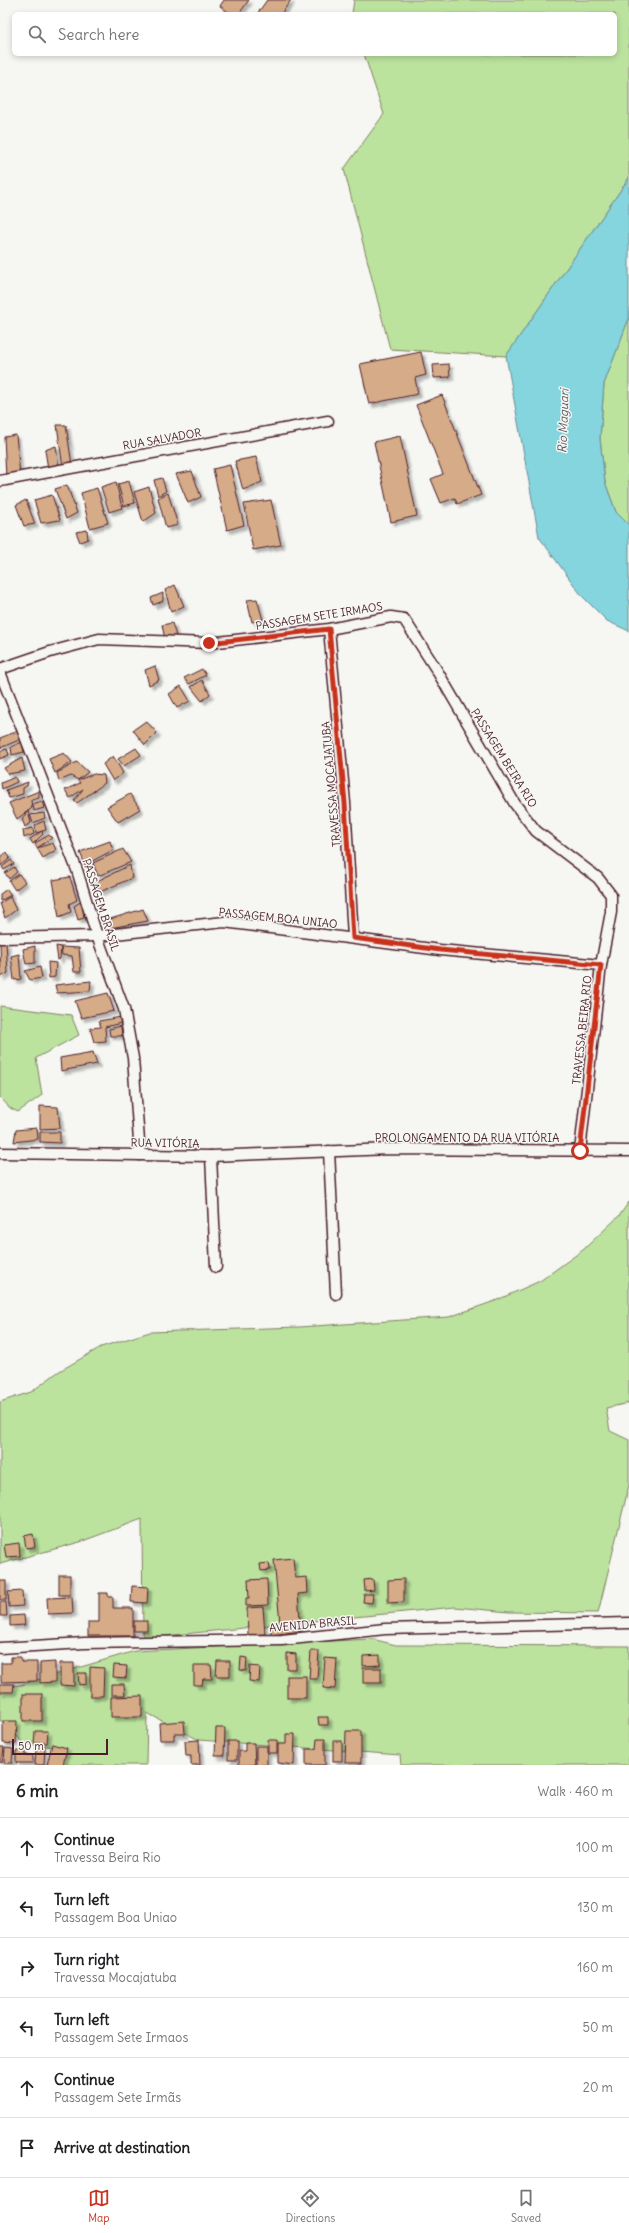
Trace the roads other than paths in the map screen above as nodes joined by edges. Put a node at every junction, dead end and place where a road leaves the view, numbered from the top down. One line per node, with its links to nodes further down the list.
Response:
1 (328, 421): 2 (street, RUA SALVADOR)
2 (0, 481)
3 (404, 618): 4 (street, PASSAGEM SETE IRMAOS); 7 (street, PASSAGEM BEIRA RIO)
4 (329, 629): 5 (street, PASSAGEM SETE IRMAOS); 10 (street, TRAVESSA MOCAJATUBA)
5 (0, 669)
6 (0, 672): 8 (street, PASSAGEM BRASIL)
7 (611, 912): 11 (street, TRAVESSA BEIRA RIO)
8 (97, 936): 9 (street, PASSAGEM BOA UNIAO); 10 (street, PASSAGEM BOA UNIAO); 16 (street, PASSAGEM BRASIL)
9 (0, 938)
10 (353, 938): 11 (street, PASSAGEM BOA UNIAO)
11 (601, 965): 13 (street, TRAVESSA BEIRA RIO)
12 (329, 1151): 13 (street, PROLONGAMENTO DA RUA VITÓRIA); 17 (street, RUA VITÓRIA); 19 (street)
13 (580, 1151): 14 (street, PROLONGAMENTO DA RUA VITÓRIA)
14 (629, 1151)
15 (0, 1153): 16 (street, RUA VITÓRIA)
16 (140, 1155): 17 (street, RUA VITÓRIA)
17 (211, 1156): 18 (street)
18 (216, 1267)
19 (336, 1294)
20 (629, 1623): 21 (street, AVENIDA BRASIL)
21 (0, 1648)

